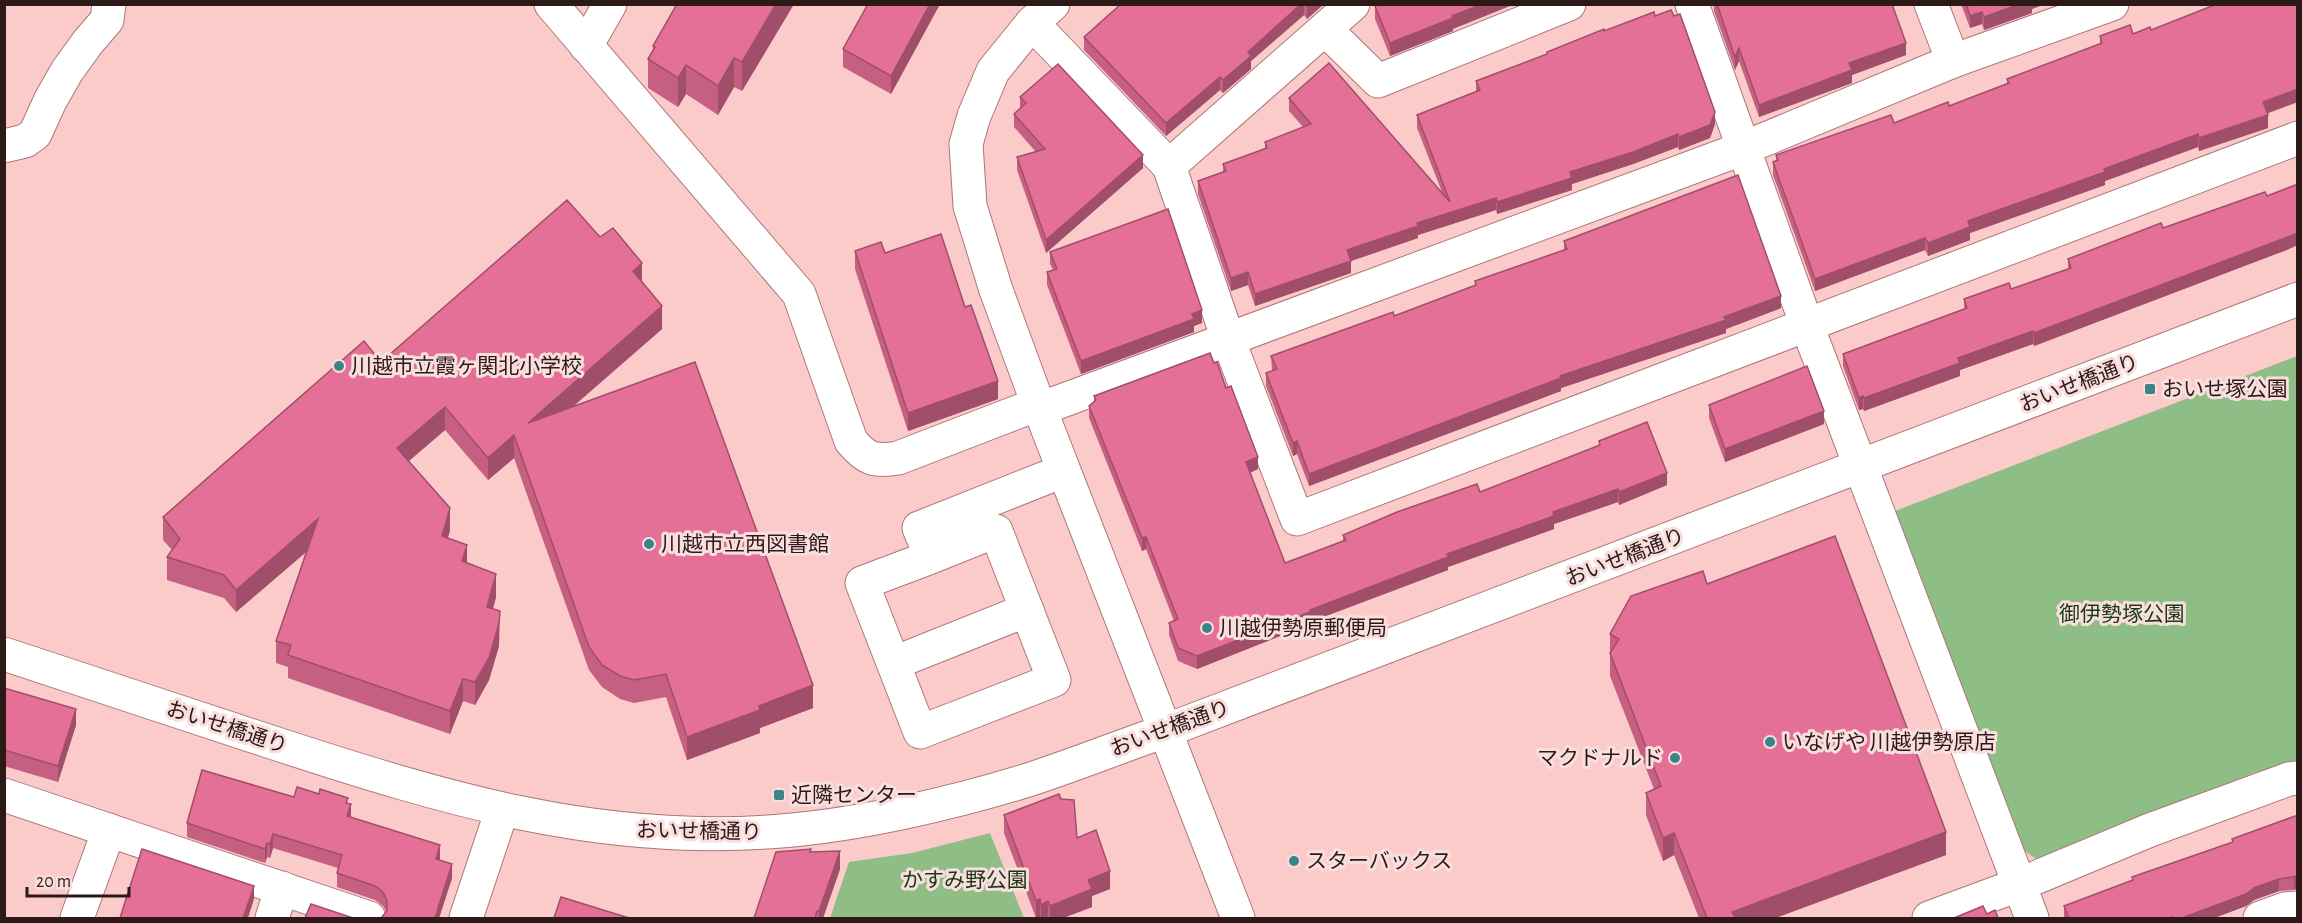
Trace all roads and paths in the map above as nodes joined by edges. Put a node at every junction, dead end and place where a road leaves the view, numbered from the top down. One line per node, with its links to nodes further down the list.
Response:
1 (109, 4): 14 (street)
2 (551, 4): 11 (street)
3 (610, 4): 11 (street)
4 (1353, 4): 10 (street)
5 (1569, 4): 10 (street)
6 (1692, 4): 15 (street)
7 (1931, 4): 12 (street)
8 (2112, 4): 12 (street)
9 (1042, 14): 16 (street); 20 (street)
10 (1325, 29): 16 (street)
11 (586, 46): 20 (street)
12 (1953, 61): 15 (street)
13 (2298, 138): 18 (street)
14 (4, 146)
15 (1744, 148): 18 (street); 19 (street)
16 (1169, 166): 19 (street)
17 (2298, 299): 21 (street, おいせ橋通り)
18 (1806, 324): 19 (street); 21 (street)
19 (1228, 339): 20 (street)
20 (1039, 407): 22 (street)
21 (1862, 467): 27 (street, おいせ橋通り); 32 (street)
22 (1063, 471): 23 (street); 27 (street)
23 (931, 557): 24 (street); 26 (street)
24 (1027, 610): 26 (street); 26 (street)
25 (4, 654): 30 (street, おいせ橋通り)
26 (894, 663)
27 (1165, 731): 30 (street, おいせ橋通り); 39 (street)
28 (2298, 778): 32 (street)
29 (4, 795): 31 (street)
30 (502, 810): 38 (street)
31 (109, 830): 33 (street); 35 (street)
32 (2018, 885): 40 (street); 41 (street)
33 (282, 888): 36 (street); 37 (street)
34 (2298, 909): 42 (street)
35 (77, 918)
36 (272, 918)
37 (369, 918)
38 (466, 918)
39 (1238, 918)
40 (1929, 918)
41 (2032, 918)
42 (2260, 918)

